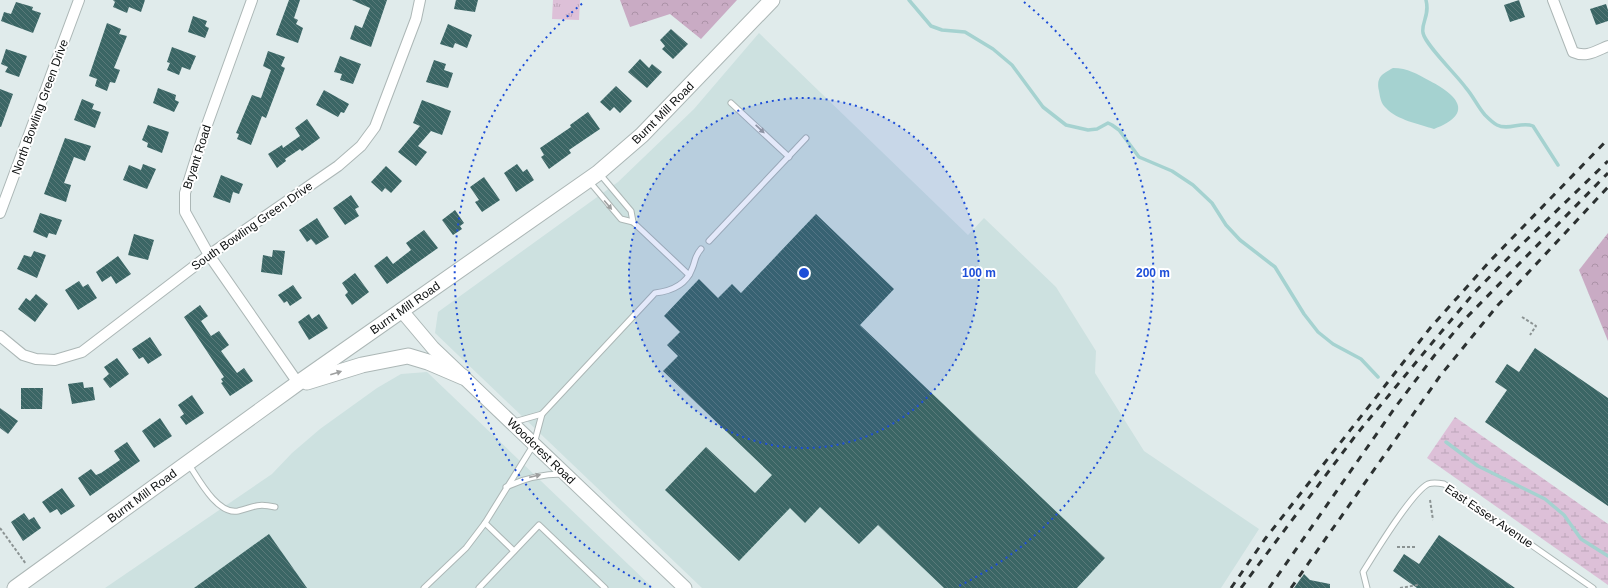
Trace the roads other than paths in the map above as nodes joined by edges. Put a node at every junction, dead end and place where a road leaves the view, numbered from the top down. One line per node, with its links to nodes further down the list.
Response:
1 (79, 0): 11 (street, North Bowling Green Drive)
2 (252, 0): 15 (street, Bryant Road)
3 (420, 0): 15 (street, South Bowling Green Drive)
4 (772, 0): 10 (main road, Burnt Mill Road)
5 (1553, 0): 6 (street)
6 (1608, 46)
7 (732, 103): 9 (lane, one-way to 9)
8 (806, 138): 9 (lane)
9 (788, 157): 13 (lane)
10 (593, 176): 12 (lane); 12 (lane, one-way to 12); 17 (main road, Burnt Mill Road)
11 (0, 214)
12 (633, 222): 16 (lane)
13 (709, 241)
14 (701, 249): 16 (lane)
15 (209, 255): 18 (street, South Bowling Green Drive); 20 (street, Bryant Road)
16 (689, 275): 21 (lane)
17 (401, 310): 19 (street, Woodcrest Road); 20 (main road, Burnt Mill Road)
18 (2, 342)
19 (463, 377): 20 (main road, one-way to 19); 22 (street, Woodcrest Road)
20 (298, 383): 24 (main road, Burnt Mill Road)
21 (542, 414): 22 (lane); 23 (lane)
22 (512, 423): 23 (street, Woodcrest Road)
23 (534, 444): 25 (street, Woodcrest Road); 26 (lane)
24 (188, 463): 27 (lane); 30 (main road, Burnt Mill Road)
25 (566, 474): 26 (lane, one-way to 25); 34 (street, Woodcrest Road)
26 (506, 488): 28 (lane)
27 (274, 508)
28 (485, 523): 29 (lane); 31 (lane)
29 (514, 551): 32 (lane); 33 (lane)
30 (15, 588)
31 (424, 588)
32 (479, 588)
33 (605, 588)
34 (686, 588)
35 (1367, 588): 36 (lane, East Essex Avenue)
36 (1593, 588)

